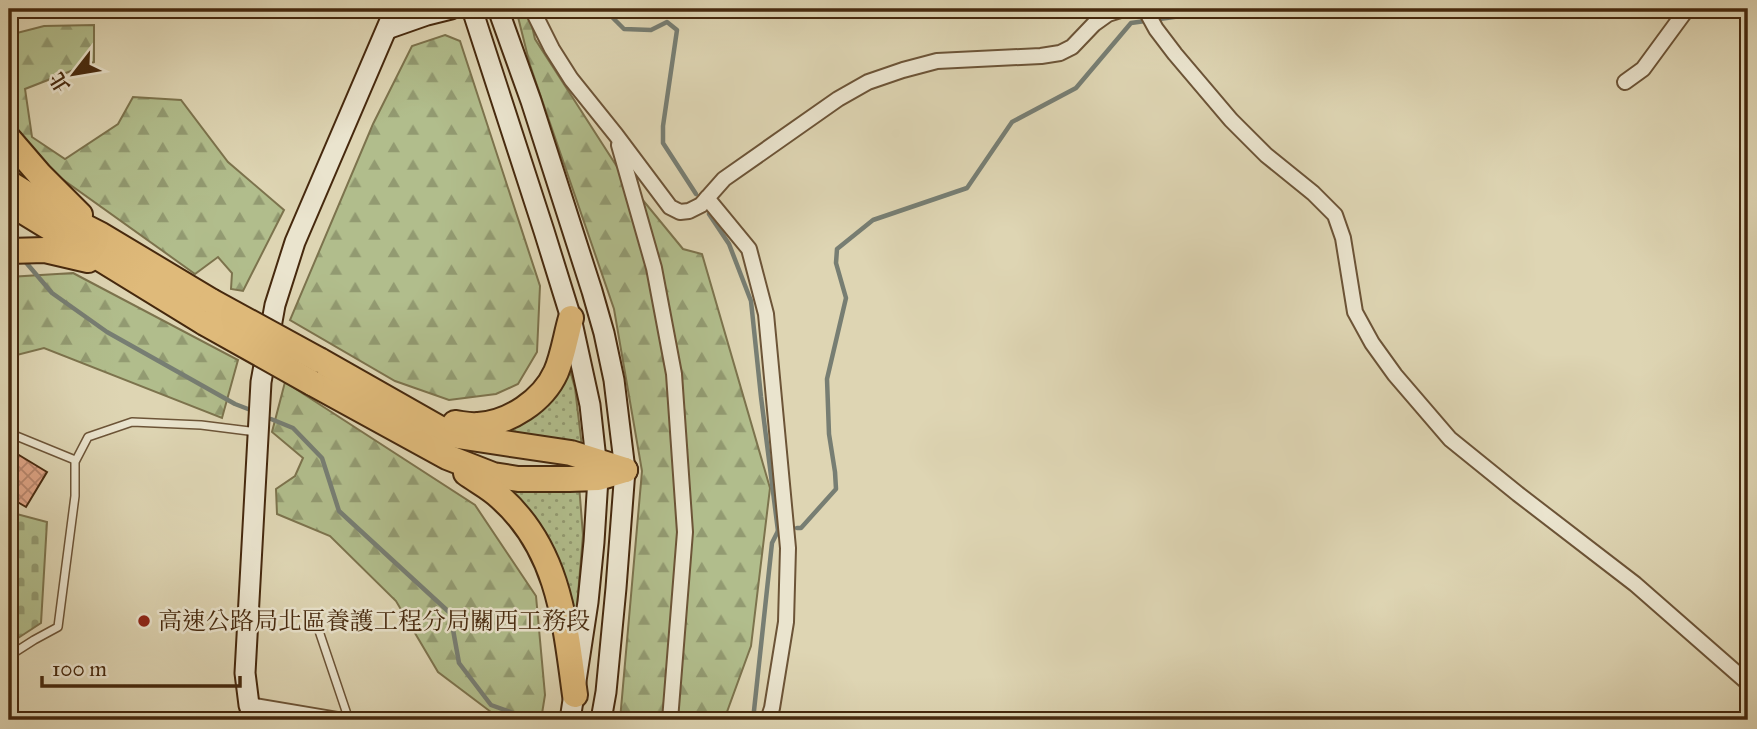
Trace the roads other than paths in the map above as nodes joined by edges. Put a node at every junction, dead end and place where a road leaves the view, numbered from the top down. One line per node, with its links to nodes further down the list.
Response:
1 (395, 9): 9 (main road)
2 (451, 9): 9 (main road)
3 (472, 9): 20 (main road)
4 (498, 9): 28 (main road)
5 (532, 9): 11 (street)
6 (1124, 9): 14 (street)
7 (1687, 9): 10 (street)
8 (1145, 10): 31 (street)
9 (387, 29): 23 (main road)
10 (1625, 82)
11 (616, 135): 14 (street); 38 (street)
12 (9, 139): 16 (highway)
13 (9, 183): 16 (highway)
14 (707, 198): 39 (street)
15 (9, 203): 18 (highway)
16 (101, 235): 19 (highway)
17 (9, 251): 18 (highway)
18 (122, 272): 19 (highway)
19 (209, 312): 21 (highway, bridge)
20 (570, 318): 22 (highway); 27 (main road)
21 (316, 371): 22 (highway); 25 (highway)
22 (423, 421): 27 (highway)
23 (258, 432): 26 (lane); 33 (main road)
24 (9, 433): 26 (lane)
25 (447, 457): 27 (highway); 32 (highway)
26 (75, 460): 30 (lane)
27 (597, 469): 28 (highway); 32 (main road)
28 (625, 470): 37 (main road)
29 (319, 631): 35 (lane)
30 (9, 656)
31 (1748, 683)
32 (575, 695): 36 (main road)
33 (252, 713): 34 (street)
34 (338, 720)
35 (349, 720)
36 (570, 720)
37 (601, 720)
38 (670, 720)
39 (768, 720)

